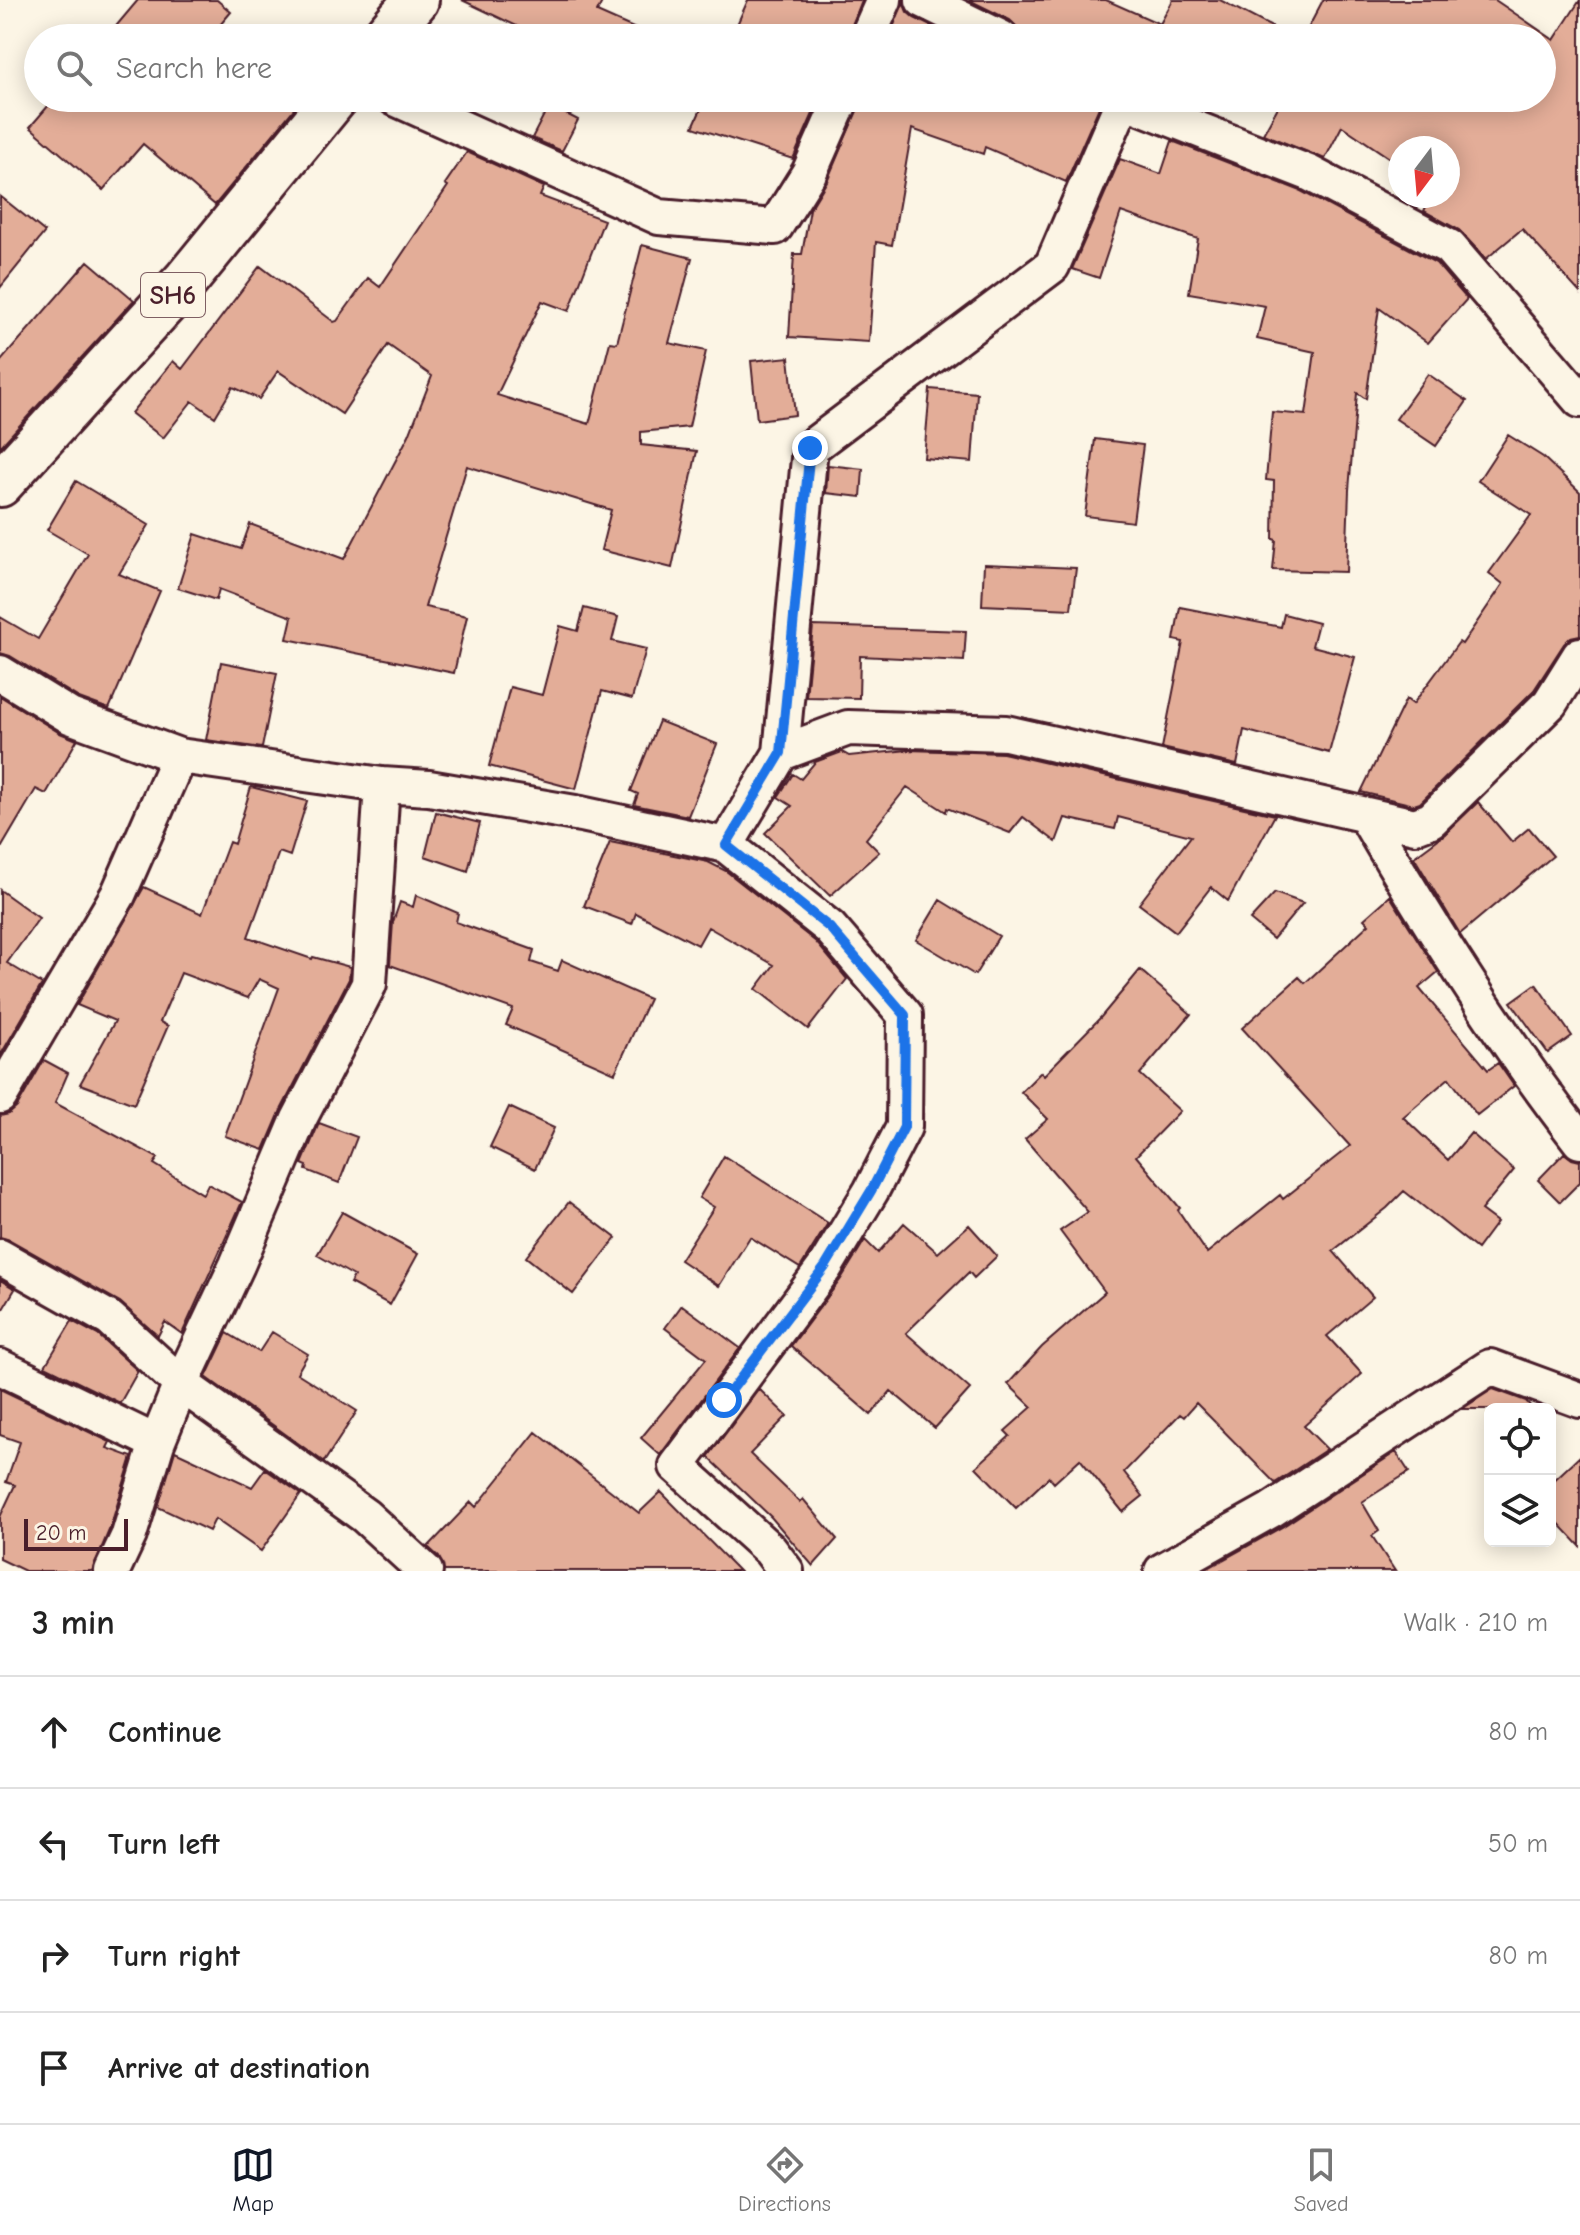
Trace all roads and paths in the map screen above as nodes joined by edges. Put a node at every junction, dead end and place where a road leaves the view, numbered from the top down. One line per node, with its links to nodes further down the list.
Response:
1 (416, 0): 4 (main road)
2 (884, 0): 5 (street)
3 (923, 0): 6 (street)
4 (396, 24)
5 (873, 24)
6 (972, 24)
7 (324, 112): 13 (main road, SH6)
8 (426, 112): 9 (street)
9 (836, 112)
10 (1115, 112): 16 (street)
11 (1153, 112): 12 (street)
12 (1580, 400)
13 (0, 484)
14 (1580, 655): 19 (street)
15 (0, 673): 17 (street)
16 (781, 753): 19 (street); 20 (street)
17 (179, 756): 18 (street); 21 (street)
18 (382, 785): 20 (street); 25 (street)
19 (1366, 816): 22 (street)
20 (726, 845): 30 (street)
21 (0, 1096)
22 (1580, 1141)
23 (0, 1257): 25 (street)
24 (0, 1367): 27 (street)
25 (181, 1384): 27 (street); 29 (street)
26 (1580, 1400): 31 (street)
27 (157, 1443): 28 (street)
28 (112, 1571)
29 (425, 1571)
30 (786, 1571)
31 (1162, 1571)

